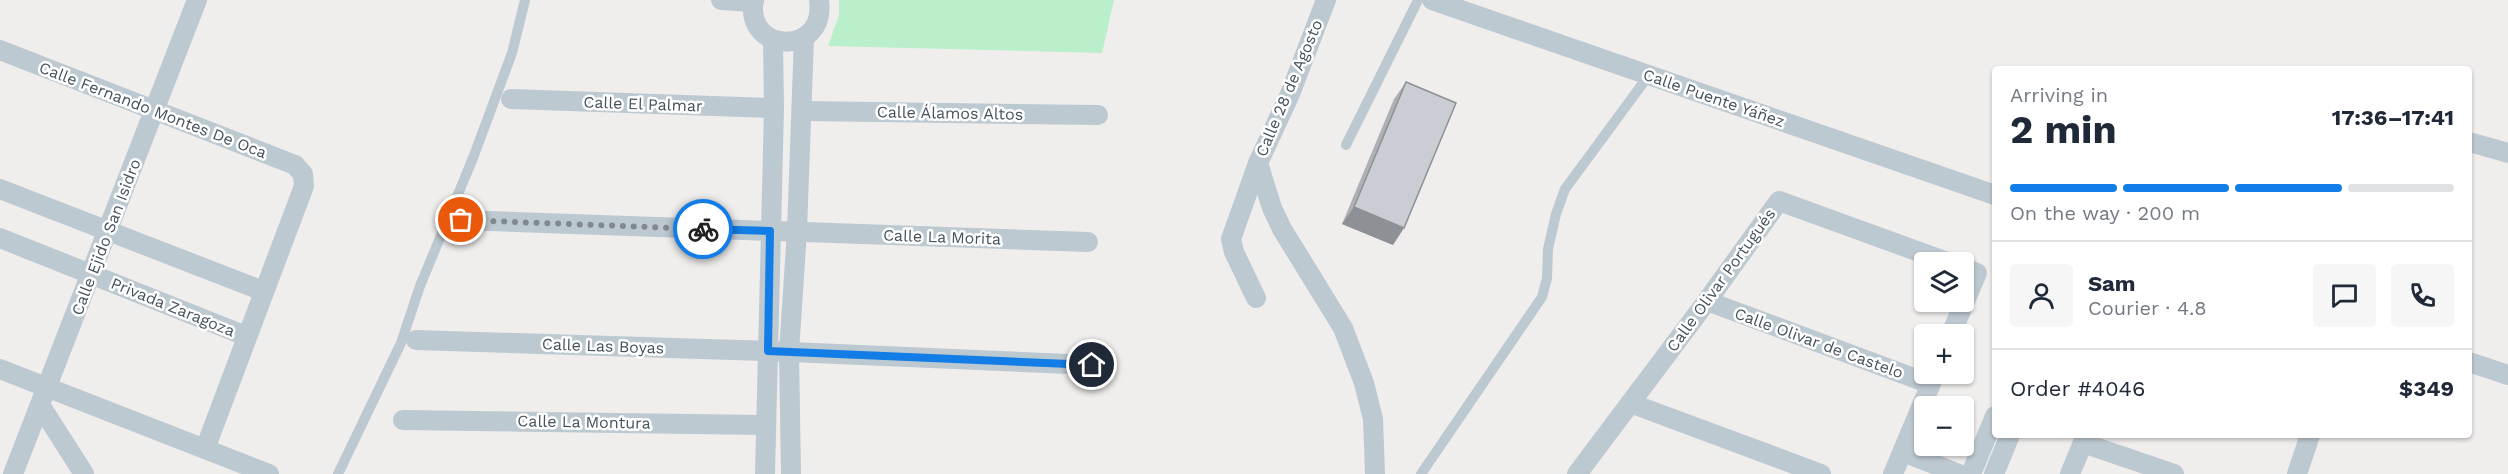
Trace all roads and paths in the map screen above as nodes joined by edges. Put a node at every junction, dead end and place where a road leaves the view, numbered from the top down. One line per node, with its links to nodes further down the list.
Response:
1 (197, 0): 15 (street, Calle Ejido San Isidro)
2 (525, 0): 58 (lane)
3 (722, 0): 8 (street)
4 (819, 0): 9 (street)
5 (1326, 0): 21 (street, Calle 28 de Agosto)
6 (1418, 0): 19 (lane)
7 (1432, 0): 12 (street, Calle Puente Yáñez)
8 (753, 1): 10 (street)
9 (804, 37): 10 (street); 16 (street)
10 (773, 40): 14 (street)
11 (0, 50): 15 (street, Calle Fernando Montes De Oca)
12 (1649, 75): 23 (street, Calle Puente Yáñez); 62 (lane)
13 (511, 99): 14 (street, Calle El Palmar)
14 (774, 108): 26 (street)
15 (156, 110): 25 (street, Calle Ejido San Isidro); 32 (street, Calle Fernando Montes De Oca)
16 (803, 111): 17 (street, Calle Álamos Altos); 27 (street)
17 (1098, 115)
18 (2472, 143): 20 (street)
19 (1346, 145)
20 (2508, 153)
21 (1258, 163): 33 (street); 61 (street, Calle 28 de Agosto)
22 (0, 189): 25 (street)
23 (1992, 194)
24 (461, 220): 26 (street, Calle La Morita)
25 (108, 230): 31 (street, Calle Ejido San Isidro); 32 (street)
26 (770, 231): 27 (street, Calle La Morita); 37 (street)
27 (797, 231): 29 (street, Calle La Morita); 38 (street)
28 (0, 238): 31 (street, Privada Zaragoza)
29 (1088, 242)
30 (1919, 252): 34 (street, Calle Olivar Portugués)
31 (90, 274): 35 (street, Privada Zaragoza); 45 (street, Calle Ejido San Isidro)
32 (263, 291): 35 (street)
33 (1256, 298)
34 (1707, 301): 42 (street, Calle Olivar de Castelo); 46 (street, Calle Olivar Portugués)
35 (246, 336): 53 (street)
36 (416, 340): 37 (street, Calle Las Boyas)
37 (768, 351): 38 (street, Calle Las Boyas); 49 (street)
38 (789, 352): 40 (street, Calle Las Boyas); 60 (street)
39 (2472, 363): 43 (street)
40 (1092, 365)
41 (0, 369): 45 (street)
42 (1914, 373)
43 (2508, 375)
44 (1930, 384): 54 (street)
45 (44, 397): 53 (street); 55 (street, Calle Ejido San Isidro); 56 (street)
46 (1630, 403): 63 (street, Calle Olivar Portugués); 64 (street)
47 (403, 420): 49 (street, Calle La Montura)
48 (1992, 423): 66 (street)
49 (766, 425): 59 (street)
50 (2009, 438): 67 (street)
51 (2309, 438): 70 (street)
52 (2084, 439): 68 (street); 69 (street)
53 (205, 449): 57 (street)
54 (1899, 467): 65 (street)
55 (13, 474)
56 (84, 474)
57 (269, 474)
58 (338, 474)
59 (765, 474)
60 (791, 474)
61 (1376, 474)
62 (1421, 474)
63 (1577, 474)
64 (1821, 474)
65 (1959, 474)
66 (1971, 474)
67 (1994, 474)
68 (2070, 474)
69 (2174, 474)
70 (2297, 474)

